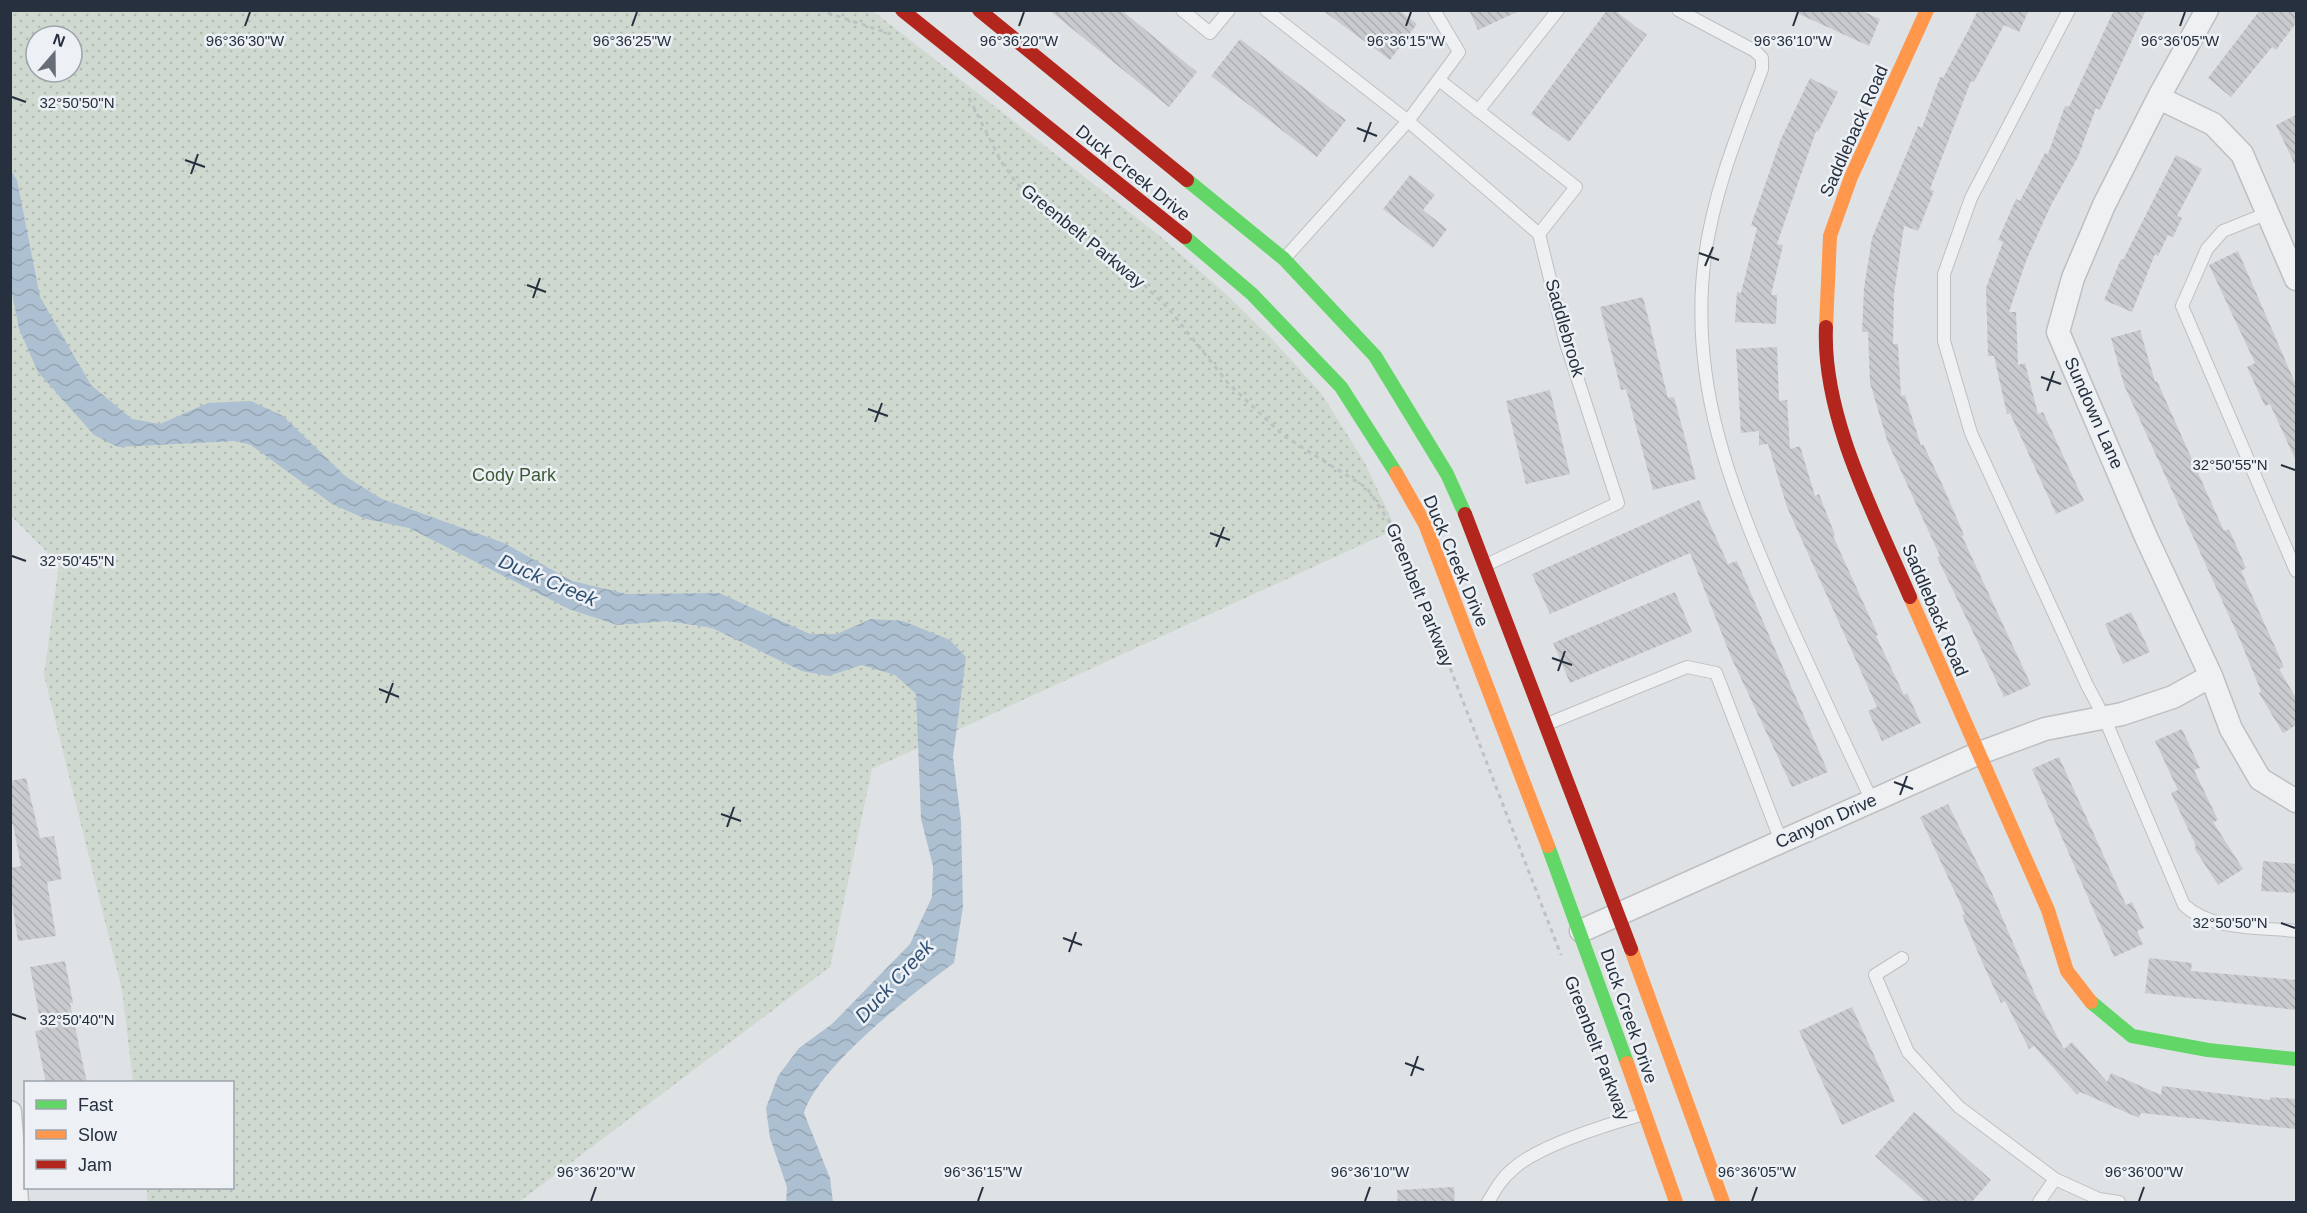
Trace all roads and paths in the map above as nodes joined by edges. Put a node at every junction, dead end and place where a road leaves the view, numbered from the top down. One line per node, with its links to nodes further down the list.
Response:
1 (819, 10): 14 (path)
2 (902, 10): 34 (main road, Duck Creek Drive)
3 (979, 10): 22 (main road, Duck Creek Drive)
4 (1182, 10): 5 (lane)
5 (1229, 10)
6 (1266, 10): 19 (lane)
7 (1434, 10): 15 (lane)
8 (1558, 10): 18 (lane)
9 (1678, 10): 13 (lane)
10 (1927, 10): 29 (main road, Saddleback Road)
11 (2069, 10): 27 (lane)
12 (2207, 10): 17 (street, Sundown Lane)
13 (1702, 16): 30 (lane)
14 (896, 36)
15 (1439, 80): 18 (lane); 19 (lane)
16 (967, 93): 37 (path, Greenbelt Parkway)
17 (2159, 98): 20 (street); 26 (street, Sundown Lane)
18 (1478, 111): 21 (lane)
19 (1408, 121): 21 (lane); 22 (lane)
20 (2268, 213): 23 (street); 25 (lane)
21 (1539, 234): 24 (lane, Saddlebrook)
22 (1280, 264): 24 (main road, Duck Creek Drive)
23 (2296, 279)
24 (1480, 568): 28 (main road, Duck Creek Drive)
25 (2296, 571)
26 (2211, 676): 27 (street, Canyon Drive); 31 (street, Sundown Lane)
27 (2104, 717): 29 (street, Canyon Drive); 35 (lane)
28 (1545, 724): 32 (lane); 33 (main road, Duck Creek Drive)
29 (1977, 754): 30 (street, Canyon Drive); 38 (main road, Saddleback Road)
30 (1872, 801): 32 (street, Canyon Drive)
31 (2296, 801)
32 (1781, 841): 33 (street, Canyon Drive)
33 (1618, 914): 34 (street, Canyon Drive); 46 (main road, Duck Creek Drive)
34 (1581, 931): 40 (main road, Duck Creek Drive)
35 (2296, 931)
36 (1902, 958): 42 (lane)
37 (1564, 964)
38 (2296, 1059)
39 (10, 1112): 41 (street)
40 (1644, 1114): 44 (lane); 45 (main road, Duck Creek Drive)
41 (13, 1178): 43 (street)
42 (2055, 1179): 47 (lane); 48 (lane)
43 (17, 1203)
44 (1488, 1203)
45 (1676, 1203)
46 (1723, 1203)
47 (2039, 1203)
48 (2119, 1203)

